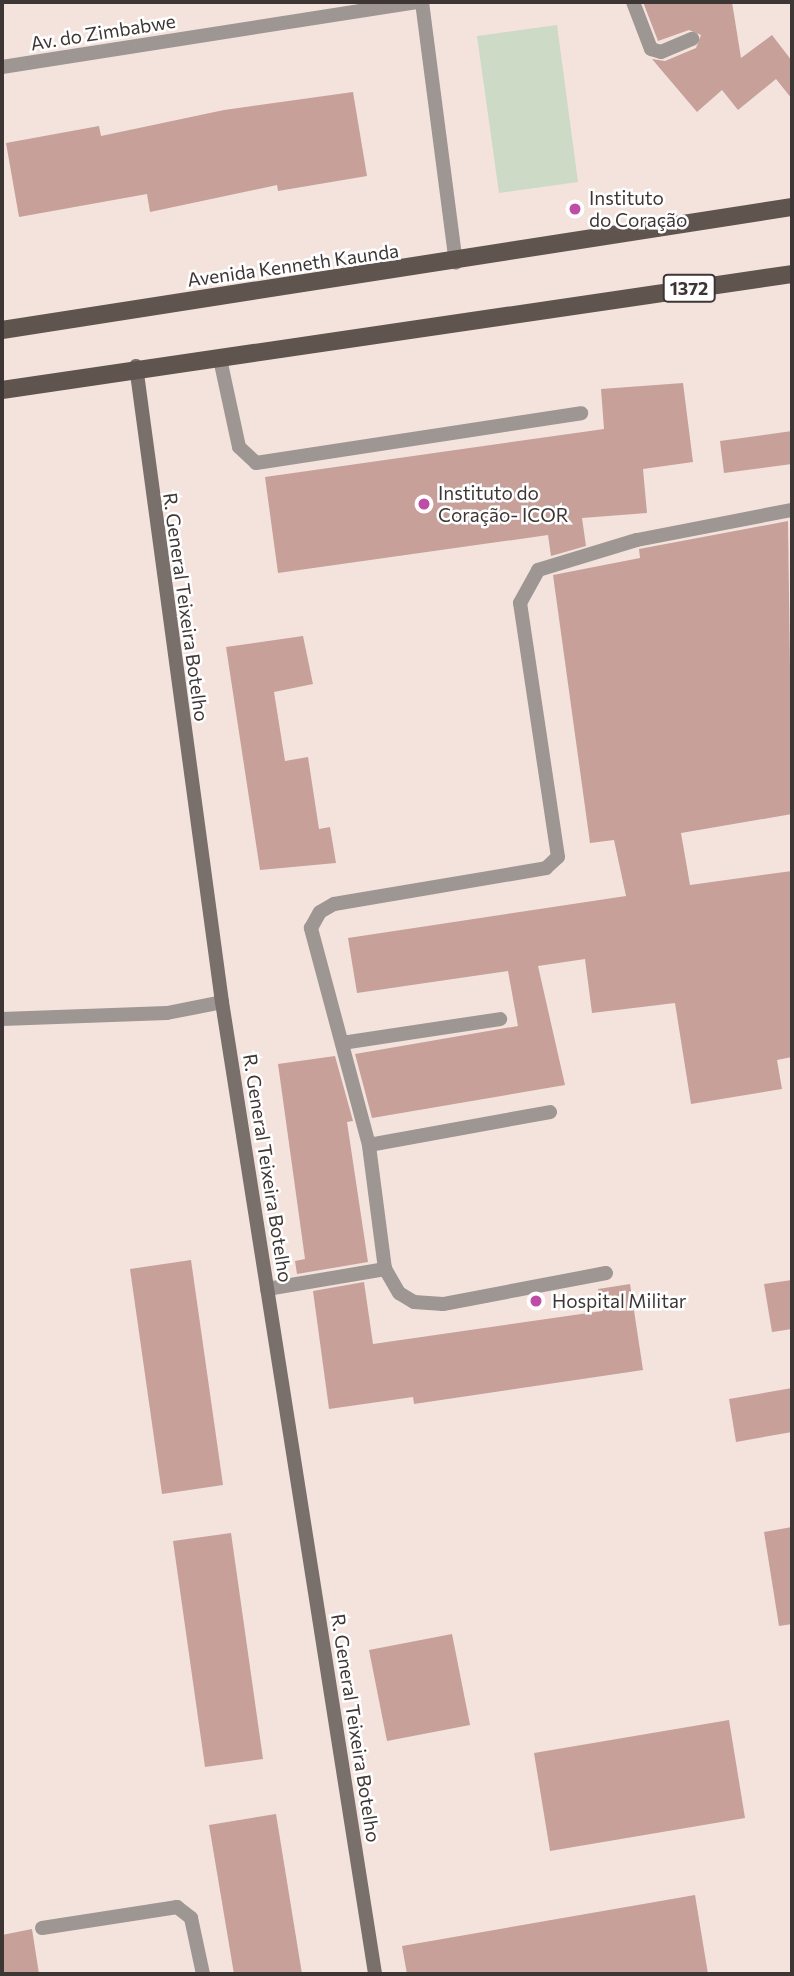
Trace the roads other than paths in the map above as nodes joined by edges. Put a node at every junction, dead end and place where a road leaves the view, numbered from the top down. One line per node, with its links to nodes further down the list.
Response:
1 (419, 2): 4 (street, Av. do Zimbabwe); 6 (street)
2 (633, 2): 3 (street)
3 (692, 40)
4 (2, 67)
5 (792, 207): 6 (main road, Avenida Kenneth Kaunda)
6 (456, 262): 8 (main road, Avenida Kenneth Kaunda)
7 (792, 274): 9 (main road, 1372)
8 (2, 330)
9 (220, 359): 10 (main road); 12 (street)
10 (136, 366): 11 (main road); 14 (street, R. General Teixeira Botelho)
11 (2, 390)
12 (581, 413)
13 (792, 510): 17 (street)
14 (222, 1002): 15 (street); 22 (street, R. General Teixeira Botelho)
15 (2, 1019)
16 (500, 1019): 17 (street)
17 (342, 1043): 19 (street)
18 (550, 1112): 19 (street)
19 (369, 1145): 20 (street)
20 (385, 1269): 21 (street); 22 (street)
21 (606, 1273)
22 (267, 1289): 25 (street, R. General Teixeira Botelho)
23 (42, 1928): 24 (street)
24 (204, 1974)
25 (375, 1974)

